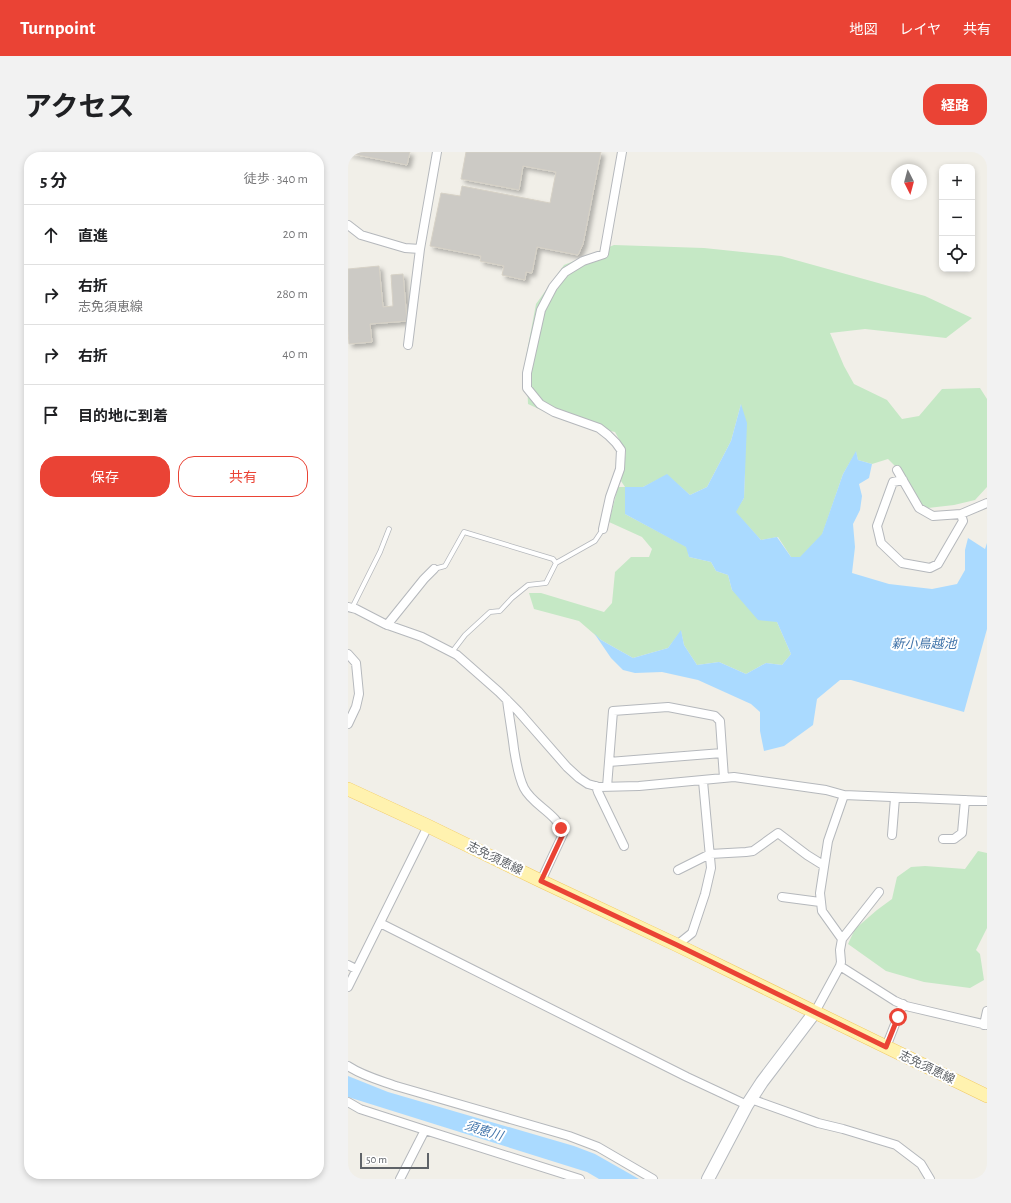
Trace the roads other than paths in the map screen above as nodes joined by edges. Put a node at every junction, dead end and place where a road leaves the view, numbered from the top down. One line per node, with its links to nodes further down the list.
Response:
1 (437, 152): 4 (street)
2 (622, 152): 11 (street)
3 (348, 225): 4 (street)
4 (420, 249): 5 (street)
5 (408, 345)
6 (897, 470): 7 (street)
7 (903, 480): 9 (street); 9 (street)
8 (987, 502): 9 (street)
9 (961, 514)
10 (389, 529): 14 (lane)
11 (603, 529): 12 (lane)
12 (556, 563): 13 (lane); 16 (lane)
13 (434, 569): 15 (street)
14 (350, 607): 15 (street)
15 (387, 625): 16 (street)
16 (452, 653): 18 (street)
17 (348, 654): 19 (street)
18 (507, 700): 24 (street); 38 (street)
19 (348, 724)
20 (722, 753): 21 (street); 21 (street); 22 (street)
21 (609, 762): 25 (street)
22 (724, 778): 23 (street); 27 (street)
23 (703, 781): 25 (street); 35 (street)
24 (596, 786): 25 (street); 34 (street)
25 (606, 787)
26 (348, 789): 31 (main road, 志免須恵線)
27 (844, 795): 28 (street); 36 (street)
28 (895, 798): 29 (street); 32 (street)
29 (965, 800): 30 (street); 33 (street)
30 (987, 802)
31 (428, 826): 38 (main road, 志免須恵線); 42 (street)
32 (892, 835)
33 (943, 839)
34 (624, 846)
35 (710, 854): 36 (street); 37 (street); 44 (street)
36 (823, 865): 41 (street)
37 (678, 870)
38 (541, 881): 44 (main road, 志免須恵線)
39 (879, 892): 43 (street)
40 (782, 897): 41 (street)
41 (820, 902): 43 (street)
42 (380, 923): 47 (street); 57 (street)
43 (842, 939): 46 (street)
44 (677, 945): 51 (main road, 志免須恵線)
45 (348, 965): 47 (street)
46 (840, 966): 49 (street); 51 (street)
47 (356, 970): 48 (street)
48 (348, 987)
49 (903, 1004): 52 (street); 53 (street)
50 (987, 1011): 52 (street)
51 (815, 1012): 53 (main road, 志免須恵線); 57 (street)
52 (986, 1025)
53 (886, 1047): 55 (main road, 志免須恵線)
54 (348, 1066): 61 (street)
55 (987, 1096)
56 (348, 1102): 58 (street)
57 (749, 1102): 62 (street); 63 (street)
58 (424, 1130): 59 (street); 60 (street)
59 (400, 1179)
60 (580, 1179)
61 (653, 1179)
62 (708, 1179)
63 (930, 1179)

